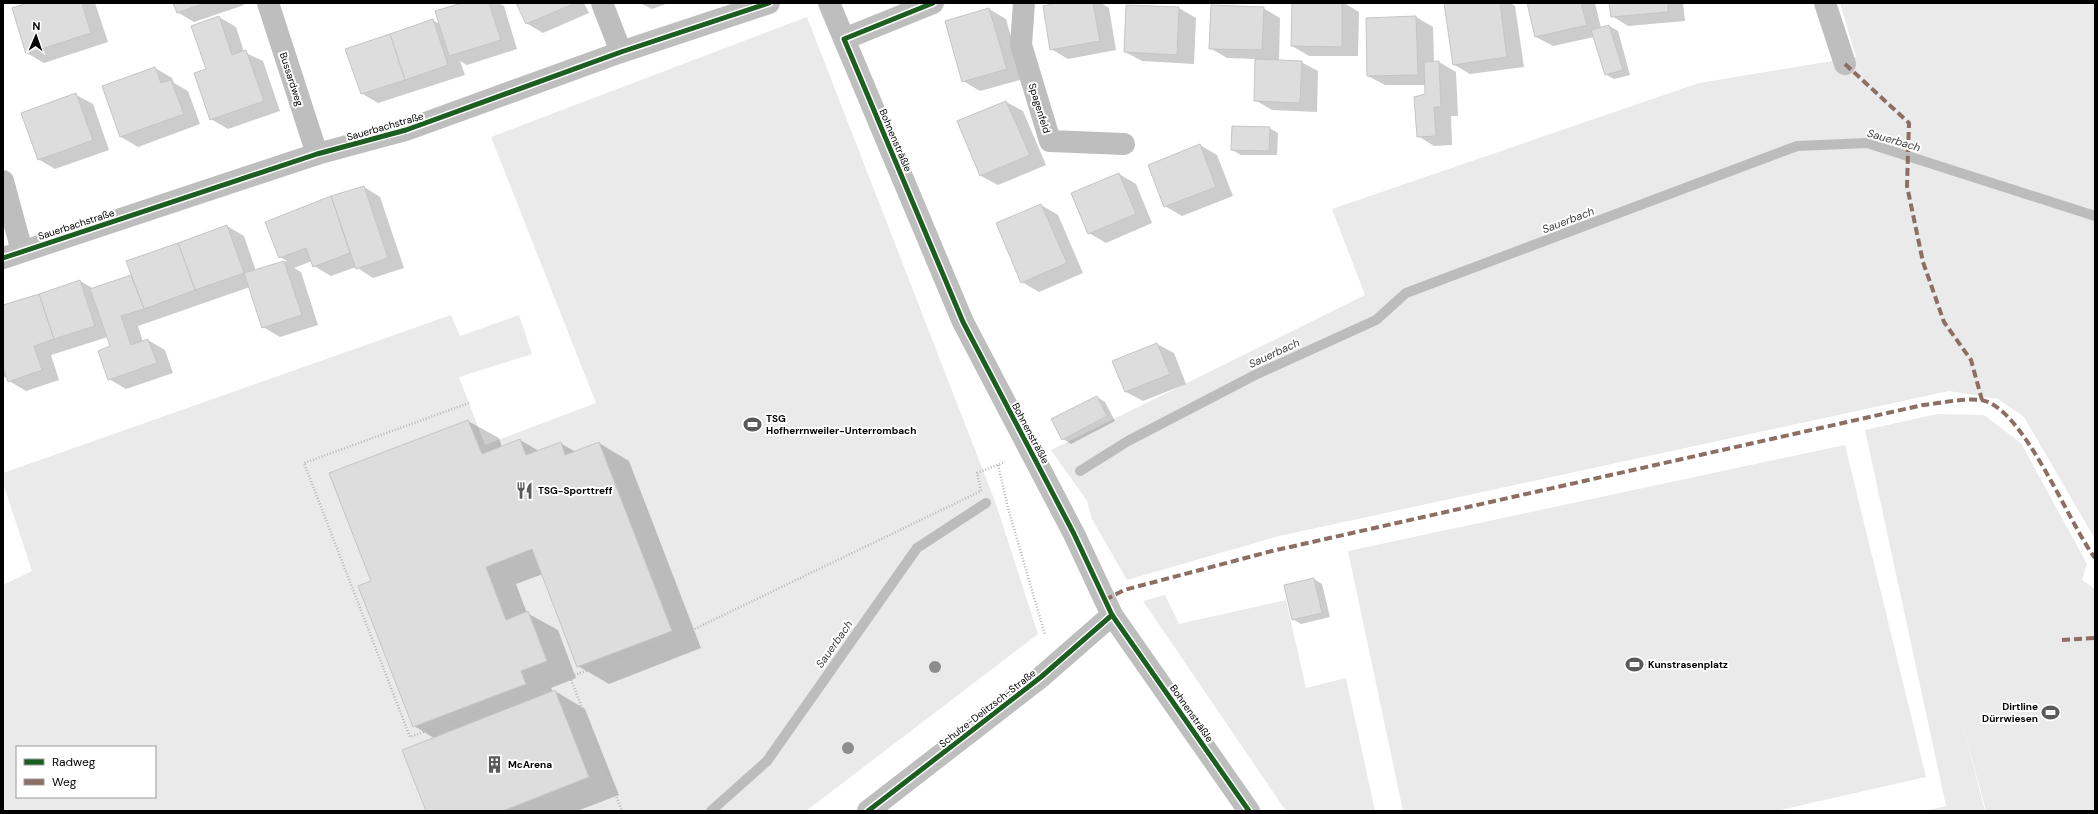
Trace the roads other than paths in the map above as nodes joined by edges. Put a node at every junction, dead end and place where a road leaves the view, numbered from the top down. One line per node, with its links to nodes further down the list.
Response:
1 (268, 3): 12 (street, Bussardweg)
2 (602, 3): 9 (street)
3 (769, 3): 9 (street, Sauerbachstraße)
4 (829, 3): 8 (street, Bohnensträßle)
5 (933, 3): 8 (street)
6 (1024, 3): 11 (street, Spagenfeld)
7 (1825, 3): 10 (street)
8 (844, 39): 15 (street, Bohnensträßle)
9 (621, 52): 12 (street, Sauerbachstraße)
10 (1845, 64)
11 (1124, 144)
12 (317, 154): 14 (street, Sauerbachstraße)
13 (3, 180): 14 (street)
14 (13, 255)
15 (1112, 615): 16 (street, Schulze-Delitzsch-Straße); 17 (street, Bohnensträßle)
16 (868, 811)
17 (1249, 811)

